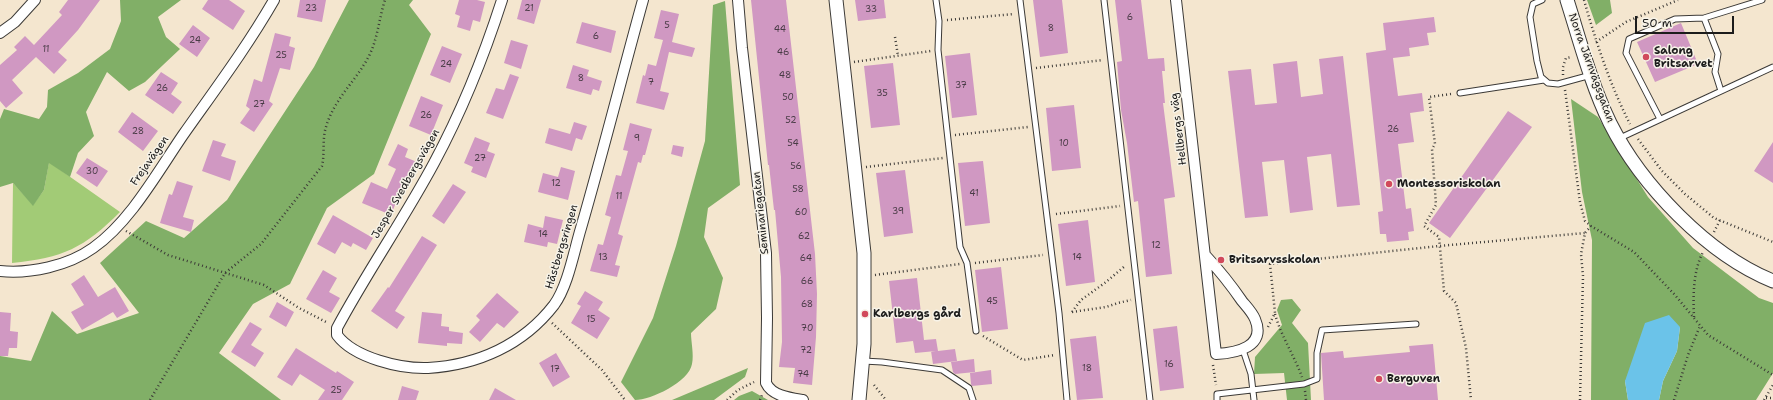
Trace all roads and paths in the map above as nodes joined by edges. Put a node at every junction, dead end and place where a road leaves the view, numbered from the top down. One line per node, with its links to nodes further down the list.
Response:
1 (35, 0): 20 (street)
2 (274, 0): 45 (street, Frejavägen)
3 (385, 0): 54 (path)
4 (502, 0): 64 (street, Jesper Svedbergsvägen)
5 (643, 0): 60 (street, Hästbergsringen)
6 (738, 0): 72 (street, Seminariegatan)
7 (836, 0): 70 (street)
8 (936, 0): 19 (lane)
9 (1020, 0): 17 (lane)
10 (1104, 0): 26 (lane)
11 (1176, 0): 51 (street, Hellbergs väg)
12 (1542, 0): 31 (lane)
13 (1567, 0): 24 (street, Norra Järnvägsgatan)
14 (1584, 0): 22 (path)
15 (1678, 0): 22 (path)
16 (1762, 0): 18 (lane)
17 (1023, 13): 19 (path); 29 (lane)
18 (1704, 18): 33 (lane); 35 (lane)
19 (938, 21): 23 (lane)
20 (0, 33)
21 (895, 37): 25 (path)
22 (1596, 42): 37 (path)
23 (938, 50): 25 (path); 38 (lane)
24 (1585, 55): 30 (street, Norra Järnvägsgatan); 32 (path)
25 (898, 56): 27 (path)
26 (1111, 60): 29 (path); 42 (lane)
27 (852, 63)
28 (1773, 67): 33 (lane)
29 (1030, 69): 36 (lane)
30 (1592, 74): 32 (lane); 39 (street, Norra Järnvägsgatan)
31 (1544, 80): 32 (lane); 34 (lane)
32 (1564, 82): 46 (path)
33 (1721, 91): 35 (lane)
34 (1460, 93): 50 (path)
35 (1660, 119): 37 (lane)
36 (1037, 126): 38 (path); 43 (lane)
37 (1634, 131): 39 (lane); 44 (path)
38 (949, 136): 40 (lane)
39 (1619, 138): 48 (street, Norra Järnvägsgatan)
40 (951, 158): 41 (path); 65 (lane)
41 (864, 167)
42 (1128, 205): 43 (path); 52 (lane)
43 (1047, 215): 58 (lane)
44 (1720, 220): 48 (path); 49 (path)
45 (116, 226): 53 (street, Frejavägen); 54 (path)
46 (1590, 226): 47 (path); 61 (path)
47 (1585, 233): 50 (path); 93 (path)
48 (1709, 241): 55 (street, Norra Järnvägsgatan); 61 (path)
49 (1773, 242)
50 (1439, 246): 59 (path); 92 (path)
51 (1206, 256): 66 (street); 69 (street, Hellbergs väg)
52 (1134, 259): 56 (lane); 57 (path)
53 (0, 271)
54 (225, 272): 64 (path); 80 (path)
55 (1773, 281)
56 (1138, 299): 57 (path); 88 (lane)
57 (1072, 312): 58 (path)
58 (1059, 313): 68 (lane)
59 (1274, 313): 66 (path); 74 (path)
60 (544, 316): 64 (street, Hästbergsringen); 81 (path)
61 (1694, 318): 63 (path)
62 (1416, 324): 74 (lane)
63 (1700, 326): 71 (path); 94 (path)
64 (337, 329)
65 (976, 332): 68 (path)
66 (1256, 335): 67 (street)
67 (1243, 350): 69 (street); 76 (lane)
68 (1063, 354): 87 (lane)
69 (1216, 354): 77 (path)
70 (863, 361): 73 (street); 86 (lane)
71 (1773, 375)
72 (765, 379): 82 (path); 83 (street)
73 (862, 383): 84 (street); 85 (path)
74 (1304, 384): 76 (lane); 91 (path)
75 (1773, 385): 79 (path)
76 (1253, 390): 77 (lane); 90 (lane)
77 (1217, 394): 89 (lane)
78 (1773, 398): 79 (path)
79 (1764, 399)
80 (150, 400)
81 (625, 400)
82 (727, 400)
83 (803, 400)
84 (859, 400)
85 (886, 400)
86 (973, 400)
87 (1067, 400)
88 (1150, 400)
89 (1217, 400)
90 (1254, 400)
91 (1306, 400)
92 (1471, 400)
93 (1580, 400)
94 (1674, 400)

